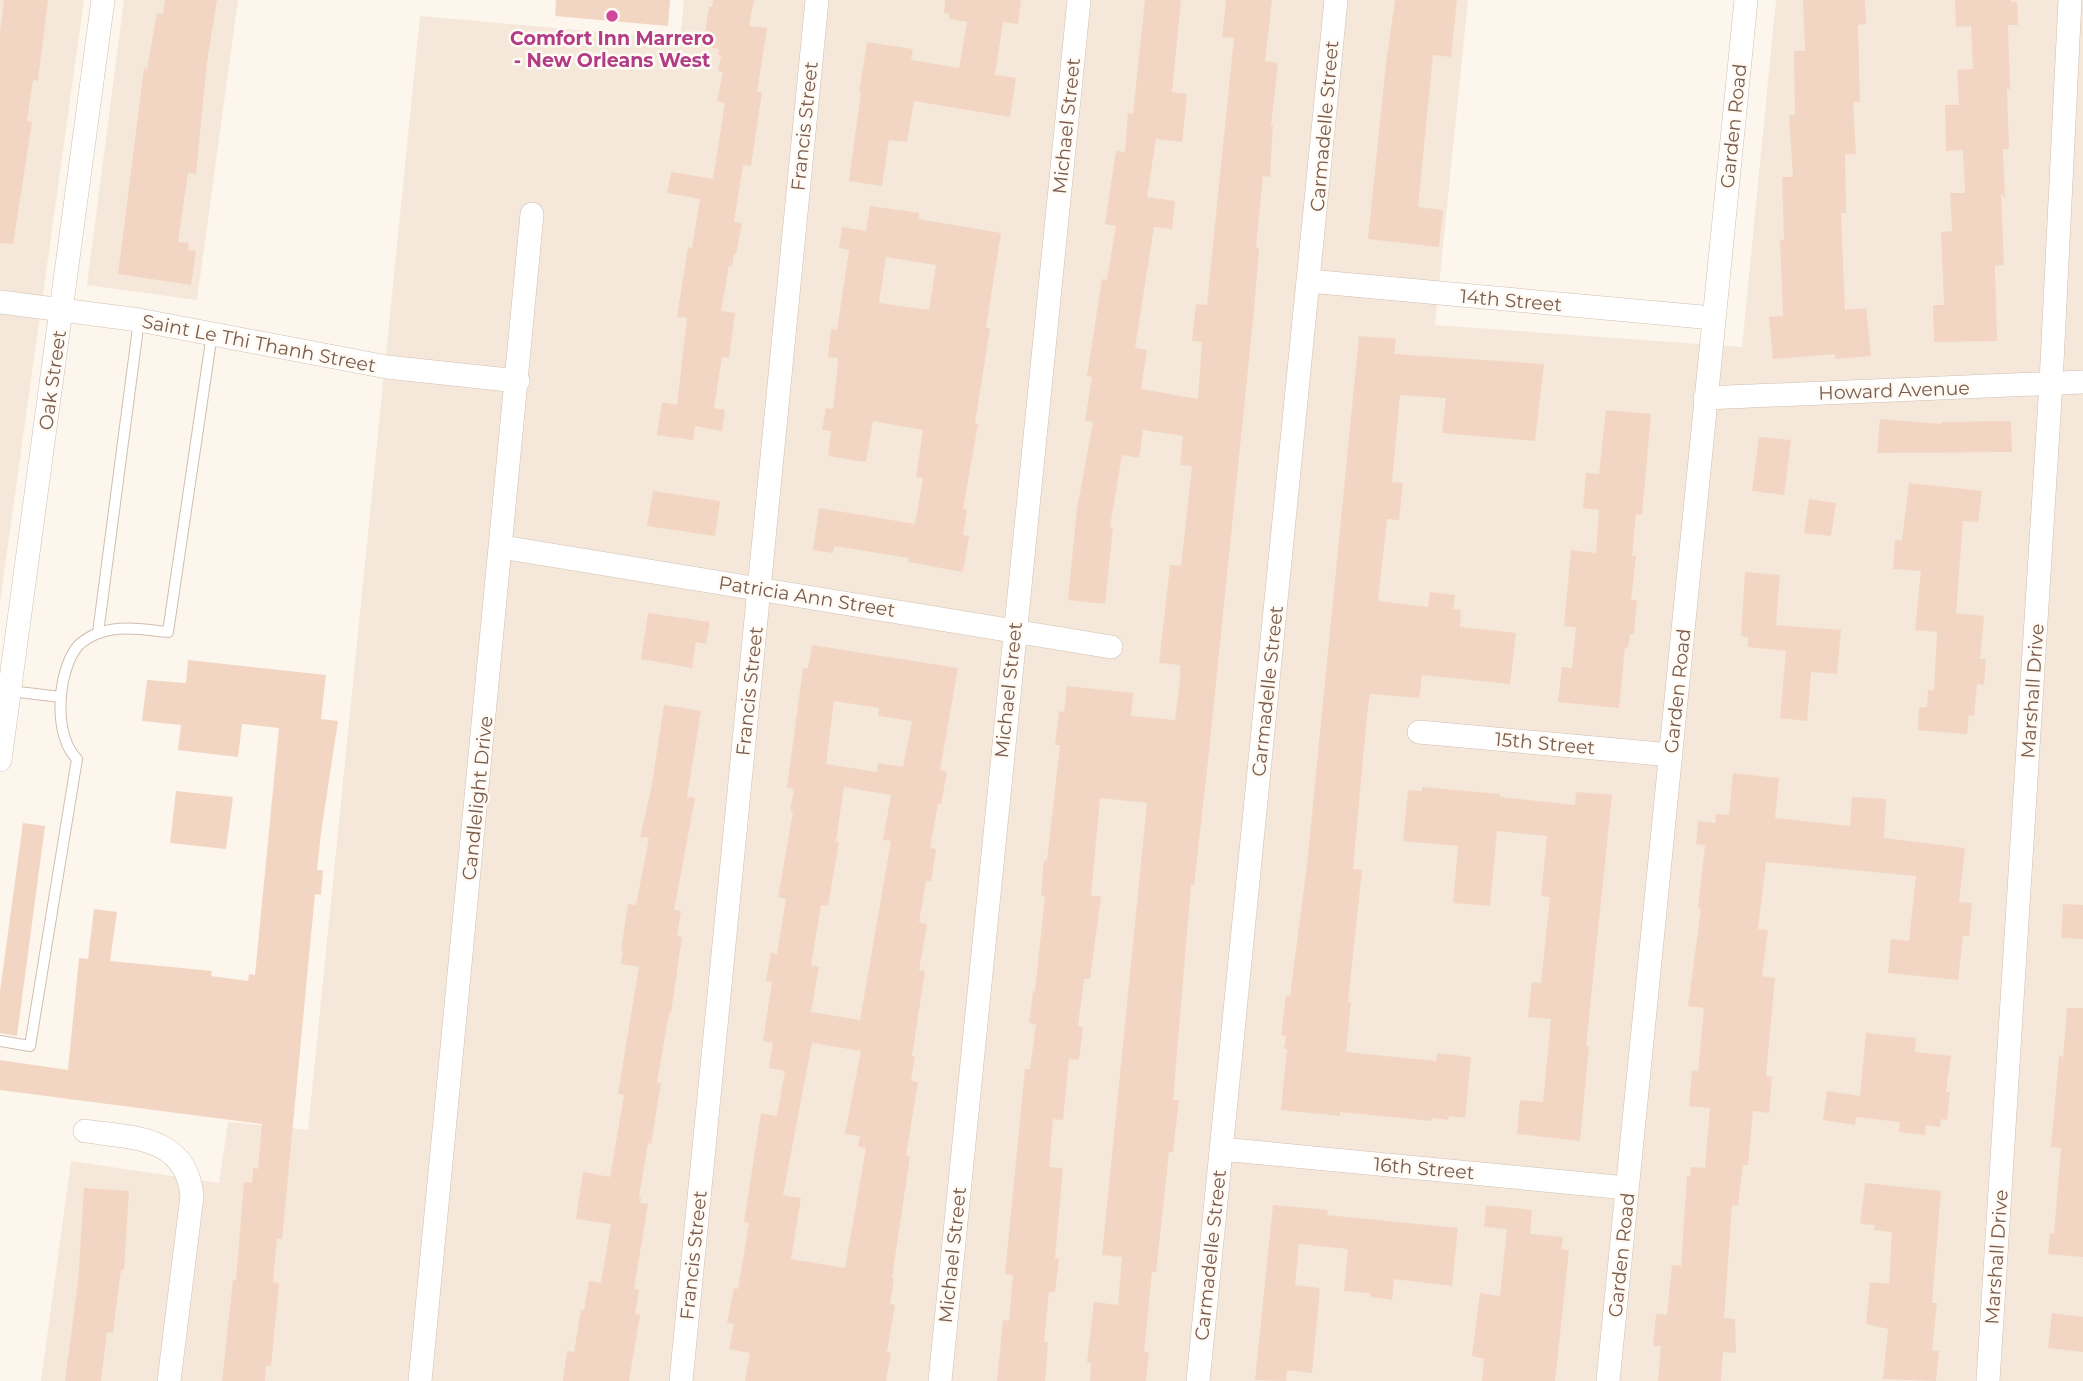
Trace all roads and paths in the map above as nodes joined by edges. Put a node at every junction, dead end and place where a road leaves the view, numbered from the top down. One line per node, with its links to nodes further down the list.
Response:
1 (103, 0): 10 (street, Oak Street)
2 (817, 0): 19 (street, Francis Street)
3 (1079, 0): 20 (street, Michael Street)
4 (1336, 0): 8 (street, Carmadelle Street)
5 (1746, 0): 11 (street, Garden Road)
6 (2070, 0): 16 (street, Marshall Drive)
7 (532, 214): 14 (street, Candlelight Drive)
8 (1309, 281): 11 (street, 14th Street); 30 (street, Carmadelle Street)
9 (0, 302): 10 (street, Saint Le Thi Thanh Street)
10 (62, 310): 12 (street, Saint Le Thi Thanh Street); 23 (street, Oak Street)
11 (1713, 318): 17 (street, Garden Road)
12 (139, 320): 13 (street, Saint Le Thi Thanh Street); 21 (lane)
13 (212, 334): 14 (street, Saint Le Thi Thanh Street); 21 (lane)
14 (518, 381): 18 (street, Candlelight Drive)
15 (2083, 382): 16 (street, Howard Avenue)
16 (2051, 383): 17 (street, Howard Avenue); 38 (street, Marshall Drive)
17 (1705, 398): 26 (street, Garden Road)
18 (502, 547): 19 (street, Patricia Ann Street); 33 (street, Candlelight Drive)
19 (759, 588): 20 (street, Patricia Ann Street); 34 (street, Francis Street)
20 (1014, 631): 22 (street, Patricia Ann Street); 35 (street, Michael Street)
21 (98, 633): 24 (lane)
22 (1111, 647)
23 (10, 691): 24 (lane); 27 (street, Oak Street)
24 (61, 697): 28 (lane)
25 (1419, 732): 26 (street, 15th Street)
26 (1671, 755): 31 (street, Garden Road)
27 (0, 760)
28 (0, 1041)
29 (85, 1131): 32 (street)
30 (1220, 1149): 31 (street, 16th Street); 36 (street, Carmadelle Street)
31 (1627, 1188): 37 (street, Garden Road)
32 (169, 1381)
33 (420, 1381)
34 (681, 1381)
35 (940, 1381)
36 (1198, 1381)
37 (1608, 1381)
38 (1988, 1381)

